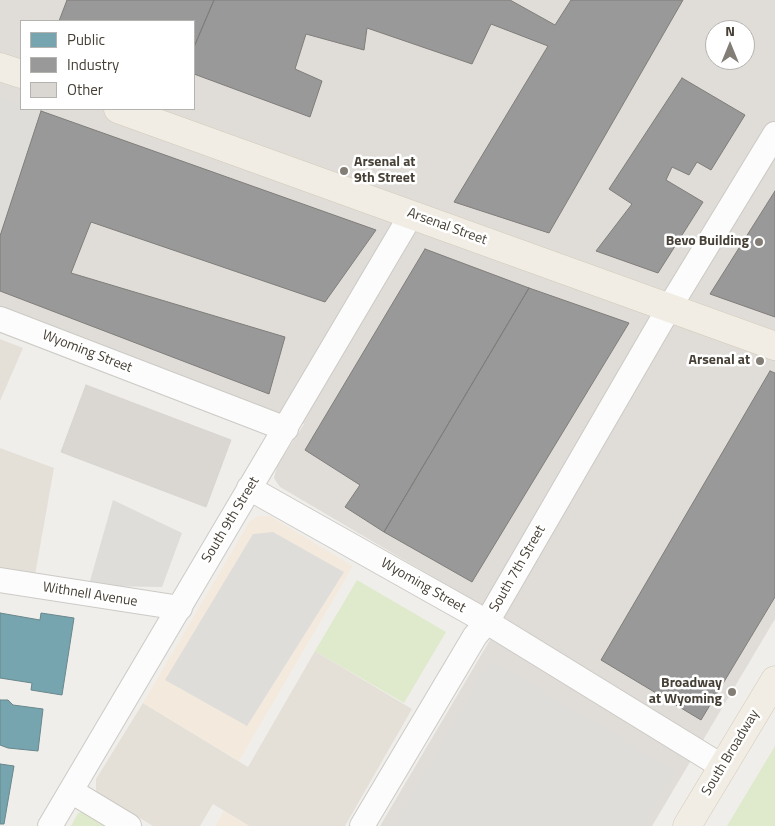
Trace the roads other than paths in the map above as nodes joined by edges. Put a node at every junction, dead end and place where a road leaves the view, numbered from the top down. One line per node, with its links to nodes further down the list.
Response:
1 (0, 66): 2 (main road)
2 (20, 74)
3 (121, 110): 5 (main road, Arsenal Street)
4 (775, 134): 6 (street, South 7th Street)
5 (411, 215): 6 (main road, Arsenal Street); 9 (street, South 9th Street)
6 (669, 308): 8 (main road, Arsenal Street); 13 (street, South 7th Street)
7 (0, 319): 9 (street, Wyoming Street)
8 (775, 346)
9 (286, 429): 10 (street, South 9th Street)
10 (249, 488): 12 (street, South 9th Street); 13 (street, Wyoming Street)
11 (0, 580): 12 (street, Withnell Avenue)
12 (180, 608): 16 (street, South 9th Street)
13 (487, 622): 15 (street, Wyoming Street); 19 (street, South 7th Street)
14 (775, 680): 15 (main road, South Broadway)
15 (723, 767): 20 (main road, South Broadway)
16 (71, 791): 17 (street, South 9th Street); 18 (street)
17 (50, 826)
18 (129, 826)
19 (362, 826)
20 (687, 826)

